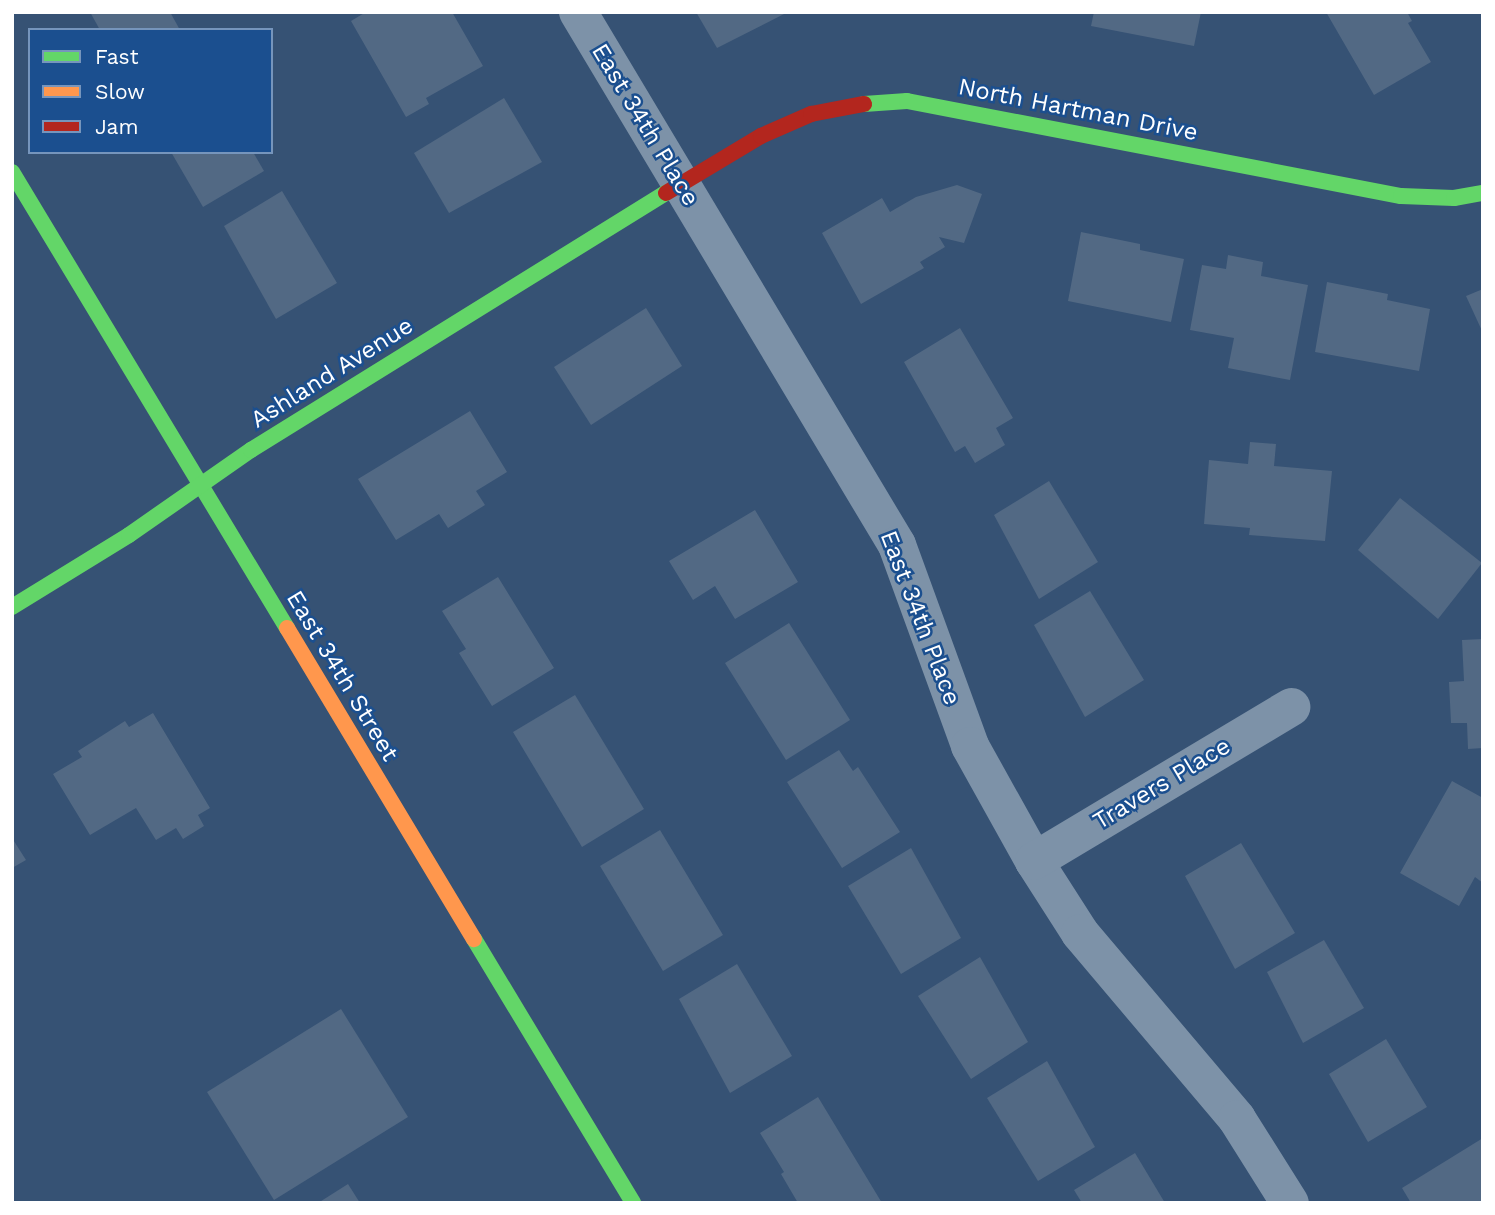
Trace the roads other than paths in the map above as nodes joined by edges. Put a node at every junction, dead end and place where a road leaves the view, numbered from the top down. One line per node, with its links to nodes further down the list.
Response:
1 (578, 12): 3 (street, East 34th Place)
2 (12, 172): 5 (street, East 34th Street)
3 (681, 184): 4 (street, North Hartman Drive); 5 (street, Ashland Avenue); 8 (street, East 34th Place)
4 (1483, 193)
5 (200, 486): 6 (street, Ashland Avenue); 9 (street, East 34th Street)
6 (12, 607)
7 (1291, 707): 8 (street, Travers Place)
8 (1034, 861): 10 (street, East 34th Place)
9 (633, 1203)
10 (1290, 1203)

